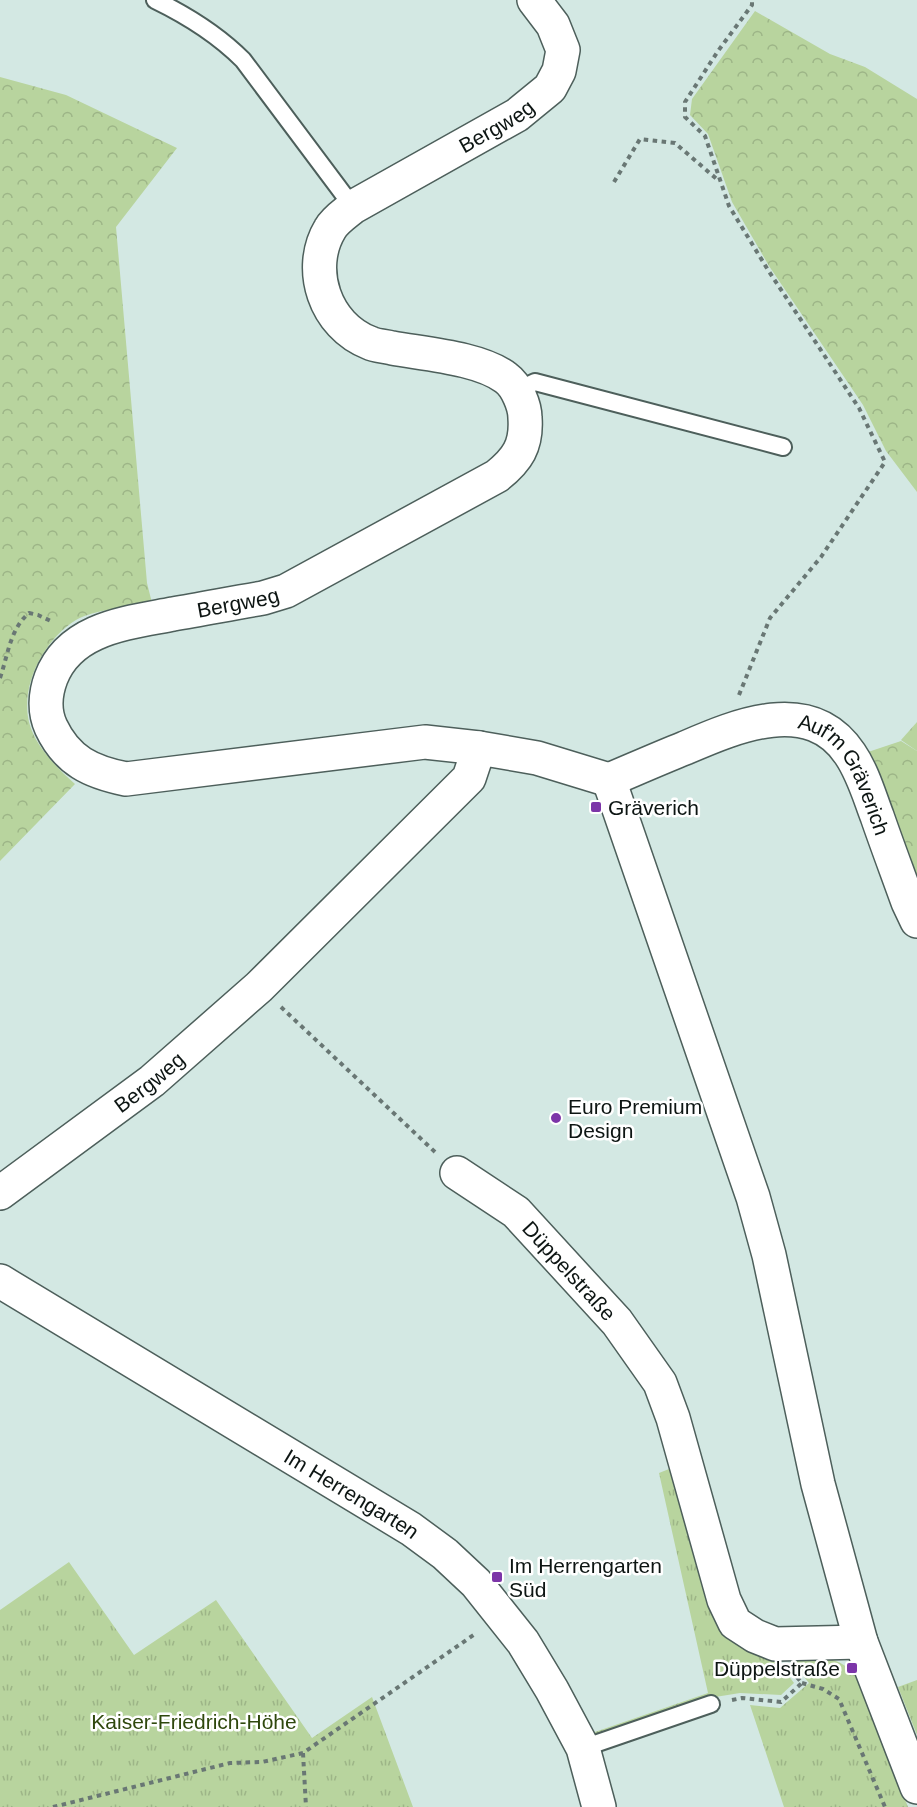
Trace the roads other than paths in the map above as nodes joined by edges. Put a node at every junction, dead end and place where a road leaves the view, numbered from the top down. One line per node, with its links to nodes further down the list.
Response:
1 (155, 0): 3 (lane)
2 (534, 0): 3 (street, Bergweg)
3 (353, 207): 4 (street, Bergweg)
4 (516, 391): 5 (lane); 6 (street, Bergweg)
5 (783, 447)
6 (479, 748): 7 (street, Bergweg); 10 (street, Bergweg)
7 (609, 780): 8 (street, Auf'm Gräverich); 12 (street)
8 (917, 921)
9 (457, 1173): 12 (street, Düppelstraße)
10 (0, 1193)
11 (0, 1281): 14 (street, Im Herrengarten)
12 (861, 1642): 15 (street)
13 (711, 1704): 14 (lane)
14 (583, 1748): 16 (street, Im Herrengarten)
15 (917, 1787)
16 (599, 1807)

